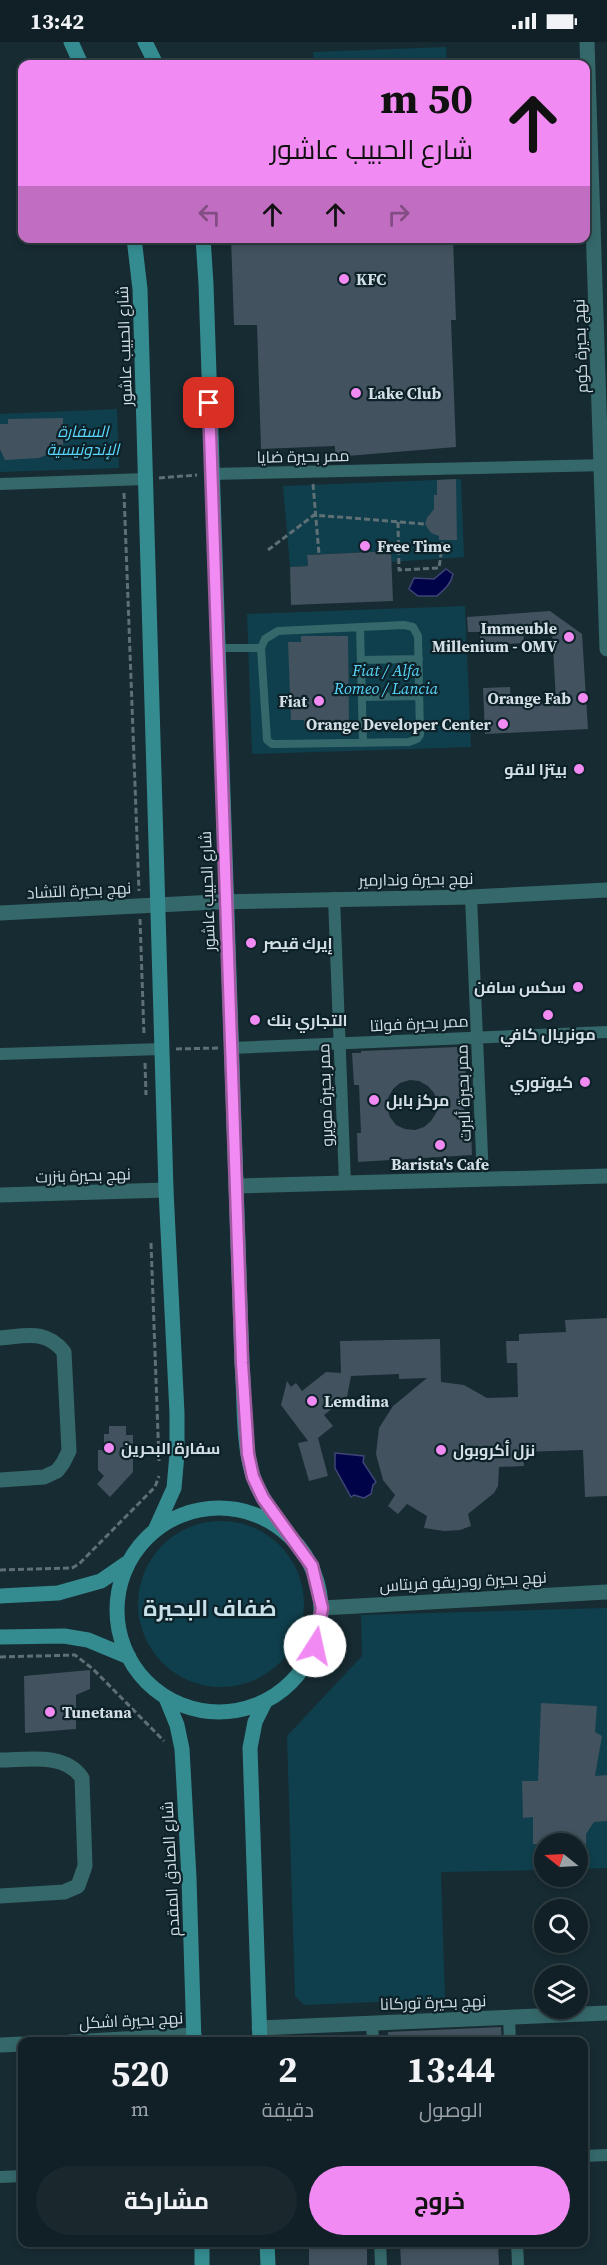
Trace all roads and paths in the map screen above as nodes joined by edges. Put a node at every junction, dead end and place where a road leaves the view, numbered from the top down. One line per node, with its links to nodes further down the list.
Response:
1 (71, 42): 4 (main road)
2 (145, 42): 5 (main road)
3 (587, 42): 6 (street, نهج بحيرة كوم)
4 (79, 60)
5 (154, 60)
6 (588, 60)
7 (590, 117): 10 (street, نهج بحيرة كوم)
8 (135, 243): 13 (main road, شارع الحبيب عاشور)
9 (202, 243): 12 (main road, شارع الحبيب عاشور)
10 (604, 465): 11 (street, ممر بحيرة ضايا); 25 (street, نهج بحيرة كوم)
11 (312, 472): 12 (street, ممر بحيرة ضايا); 16 (path)
12 (211, 474): 13 (path); 23 (main road, شارع الحبيب عاشور)
13 (146, 479): 14 (street); 35 (main road, شارع الحبيب عاشور)
14 (124, 480): 15 (street); 36 (path)
15 (0, 484)
16 (314, 515): 17 (path); 20 (path); 21 (path)
17 (398, 522): 18 (path); 19 (path)
18 (425, 524)
19 (443, 540)
20 (268, 550)
21 (319, 554)
22 (360, 627): 24 (lane); 26 (lane); 27 (lane)
23 (217, 648): 24 (lane); 34 (main road, شارع الحبيب عاشور)
24 (261, 648): 30 (lane)
25 (607, 649)
26 (418, 659): 27 (lane); 28 (lane)
27 (361, 660): 29 (lane)
28 (419, 696): 29 (lane); 30 (lane)
29 (362, 697): 30 (lane)
30 (363, 742)
31 (607, 890): 32 (street, نهج بحيرة وندارمير)
32 (471, 897): 33 (street, نهج بحيرة وندارمير); 39 (street, ممر بحيرة ألبرت)
33 (333, 898): 34 (street, نهج بحيرة وندارمير); 40 (street, ممر بحيرة مويرو)
34 (225, 901): 35 (street, نهج بحيرة التشاد); 41 (main road, شارع الحبيب عاشور)
35 (159, 904): 36 (street, نهج بحيرة التشاد); 42 (main road, شارع الحبيب عاشور)
36 (139, 905): 37 (street, نهج بحيرة التشاد); 43 (path)
37 (0, 913)
38 (607, 1032): 39 (street, ممر بحيرة فولتا)
39 (477, 1037): 40 (street, ممر بحيرة فولتا); 47 (street, ممر بحيرة ألبرت)
40 (340, 1043): 41 (street, ممر بحيرة فولتا); 48 (street, ممر بحيرة مويرو)
41 (232, 1048): 42 (path); 49 (main road, شارع الحبيب عاشور)
42 (162, 1049): 43 (street); 50 (main road, شارع الحبيب عاشور)
43 (144, 1050): 44 (street); 45 (path)
44 (0, 1053)
45 (146, 1097)
46 (607, 1176): 47 (street)
47 (483, 1179): 48 (street)
48 (345, 1183): 49 (street)
49 (237, 1186): 58 (main road, شارع الحبيب عاشور)
50 (166, 1190): 51 (street, نهج بحيرة بنزرت); 57 (main road, شارع الحبيب عاشور)
51 (0, 1195)
52 (151, 1238): 54 (path)
53 (0, 1338): 56 (street)
54 (159, 1461)
55 (160, 1473): 60 (path)
56 (0, 1480)
57 (156, 1528): 58 (main road); 59 (main road)
58 (286, 1532): 63 (main road)
59 (127, 1563): 62 (main road); 66 (main road)
60 (0, 1570)
61 (607, 1592): 63 (street, نهج بحيرة رودريقو فريتاس)
62 (0, 1596)
63 (322, 1608): 68 (main road)
64 (0, 1637): 66 (main road)
65 (0, 1657): 69 (path)
66 (129, 1657): 67 (main road)
67 (166, 1698): 68 (main road); 76 (main road, شارع الصادق المقدم)
68 (265, 1702): 75 (main road)
69 (166, 1743)
70 (0, 1760): 71 (street)
71 (0, 1896)
72 (607, 2013): 73 (street, نهج بحيرة توركانا)
73 (509, 2018): 74 (street, نهج بحيرة توركانا); 78 (street)
74 (372, 2022): 75 (street, نهج بحيرة توركانا); 77 (street)
75 (260, 2035)
76 (194, 2037)
77 (373, 2037)
78 (510, 2037)
79 (18, 2044): 80 (street)
80 (0, 2045)
81 (607, 2155): 82 (street)
82 (588, 2156)
83 (18, 2176): 84 (street)
84 (0, 2177)
85 (202, 2247): 89 (main road)
86 (267, 2247): 90 (main road)
87 (380, 2247): 91 (street)
88 (517, 2247): 92 (street)
89 (202, 2265)
90 (268, 2265)
91 (381, 2265)
92 (518, 2265)

